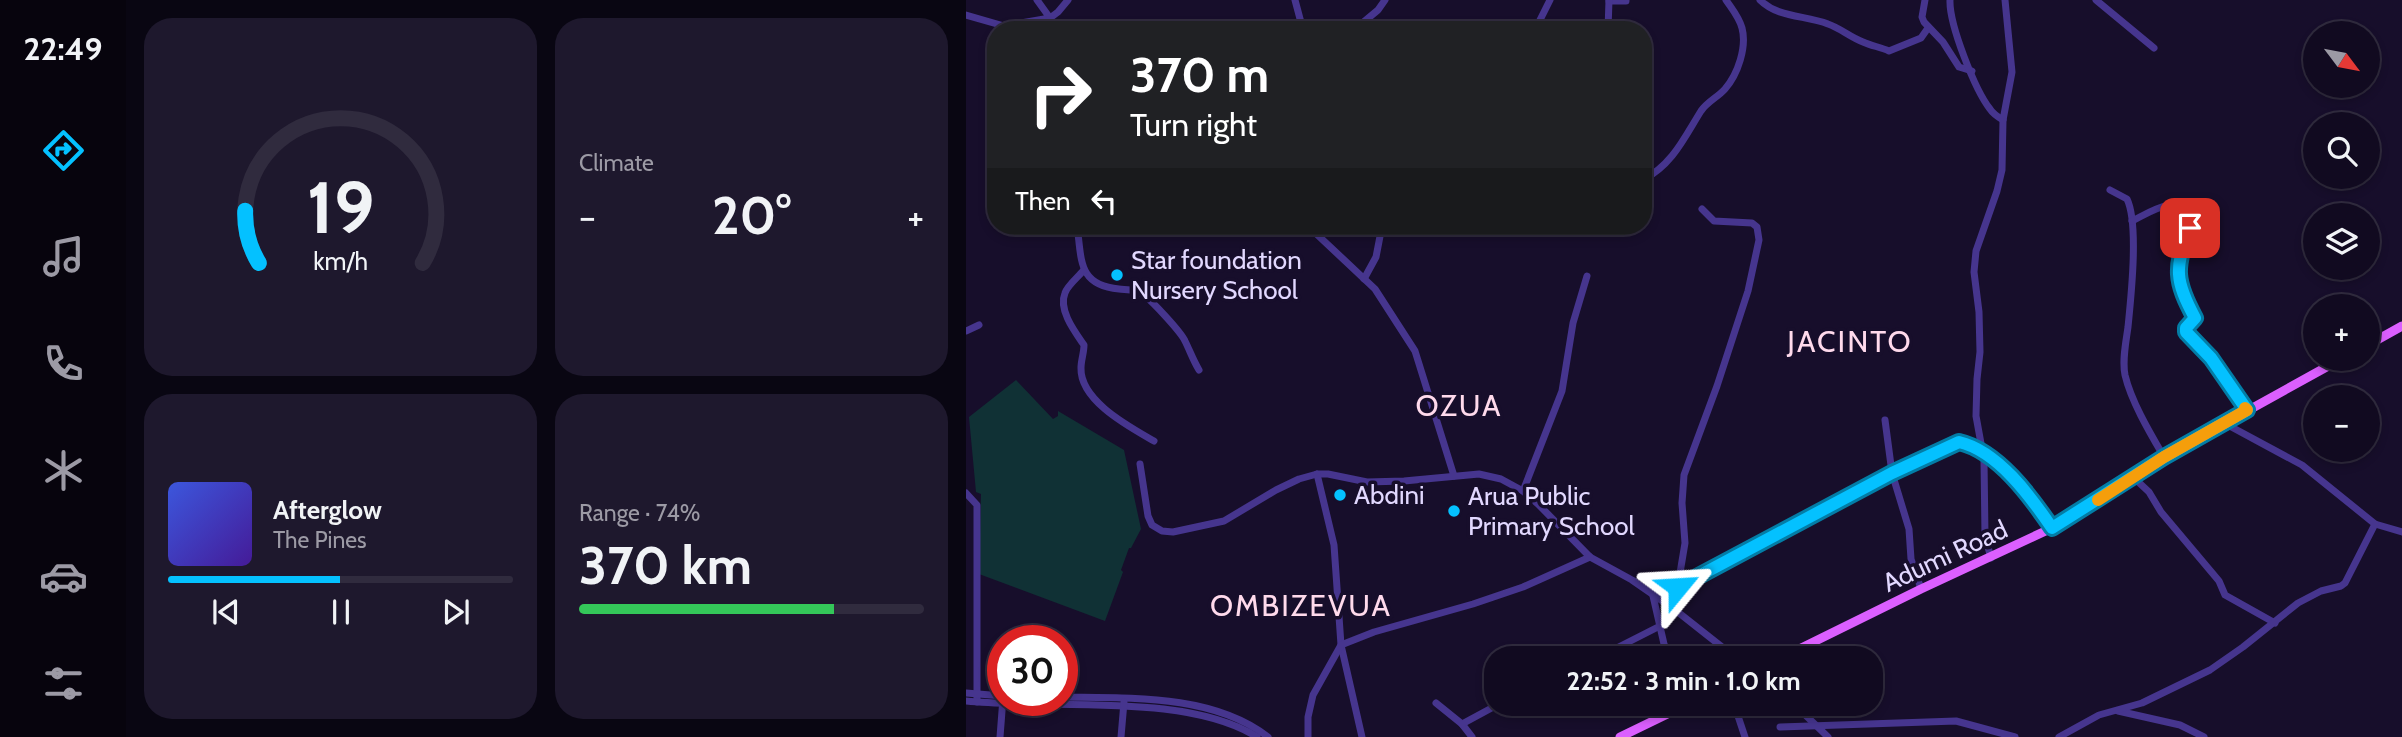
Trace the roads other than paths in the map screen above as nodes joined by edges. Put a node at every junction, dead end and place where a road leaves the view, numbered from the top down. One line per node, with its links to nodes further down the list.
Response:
1 (1037, 0): 15 (street)
2 (1068, 0): 15 (street)
3 (1295, 0): 19 (street)
4 (1385, 0): 20 (street)
5 (1550, 0): 21 (street)
6 (1609, 0): 13 (street); 22 (street)
7 (1726, 0): 27 (street)
8 (1760, 0): 23 (street)
9 (1925, 0): 23 (street)
10 (1950, 0): 25 (street)
11 (2005, 0): 26 (street)
12 (2096, 0): 24 (street)
13 (1626, 1)
14 (966, 15): 16 (street)
15 (1050, 18): 17 (street); 18 (street)
16 (987, 21)
17 (1033, 21)
18 (1052, 21)
19 (1301, 21)
20 (1364, 21)
21 (1540, 21)
22 (1608, 21)
23 (1928, 28): 25 (street)
24 (2154, 48)
25 (1972, 71): 26 (street)
26 (2003, 120): 47 (street)
27 (1652, 175)
28 (2110, 190): 30 (street)
29 (1702, 209): 61 (street)
30 (2132, 221): 43 (street); 48 (street)
31 (1078, 235): 34 (street)
32 (1318, 235): 36 (street)
33 (1380, 235): 36 (street)
34 (1083, 271): 41 (street); 46 (street)
35 (1587, 276): 54 (street)
36 (1364, 279): 52 (street)
37 (979, 325): 39 (street)
38 (2402, 327): 40 (main road)
39 (966, 331)
40 (2380, 339)
41 (1199, 370)
42 (2319, 371): 43 (main road, Adumi Road)
43 (2247, 410): 45 (main road, Adumi Road)
44 (1885, 420): 50 (street)
45 (2224, 423): 48 (main road, Adumi Road); 56 (street)
46 (1154, 440)
47 (1982, 452): 50 (street); 57 (street); 60 (street)
48 (2164, 457): 53 (main road, Adumi Road)
49 (1140, 464): 51 (street)
50 (1892, 473): 61 (street); 62 (street)
51 (1317, 474): 52 (street); 67 (street)
52 (1454, 476): 54 (street)
53 (2133, 477): 57 (main road, Adumi Road); 65 (street)
54 (1523, 491): 59 (street)
55 (966, 492): 73 (street)
56 (2375, 524): 58 (street); 65 (street)
57 (2052, 528): 60 (main road, Adumi Road)
58 (2402, 532)
59 (1590, 557): 63 (street); 67 (street)
60 (1991, 558): 62 (main road, Adumi Road)
61 (1678, 587): 64 (street)
62 (1921, 589): 71 (main road, Adumi Road)
63 (1653, 595): 64 (street); 66 (street)
64 (1674, 609): 70 (street)
65 (2275, 623): 80 (street)
66 (1660, 626): 68 (street); 69 (street)
67 (1341, 645): 93 (street); 94 (street)
68 (1621, 646)
69 (1666, 646)
70 (1721, 646)
71 (1805, 646)
72 (966, 693): 73 (street)
73 (977, 698): 74 (street); 76 (street)
74 (987, 698)
75 (1078, 698): 78 (street)
76 (966, 701)
77 (1078, 701): 78 (street)
78 (1124, 702): 90 (street); 91 (street); 92 (street)
79 (1436, 703): 86 (street)
80 (2114, 710): 100 (street); 101 (street)
81 (1484, 712): 86 (street)
82 (1002, 716): 89 (street)
83 (1663, 716): 96 (main road)
84 (1738, 716): 97 (street)
85 (1806, 716): 87 (street)
86 (1462, 724): 95 (street)
87 (1815, 725): 88 (street); 98 (street); 99 (street)
88 (1780, 727)
89 (1000, 737)
90 (1121, 737)
91 (1256, 737)
92 (1268, 737)
93 (1308, 737)
94 (1362, 737)
95 (1472, 737)
96 (1620, 737)
97 (1745, 737)
98 (1828, 737)
99 (2015, 737)
100 (2059, 737)
101 (2204, 737)

